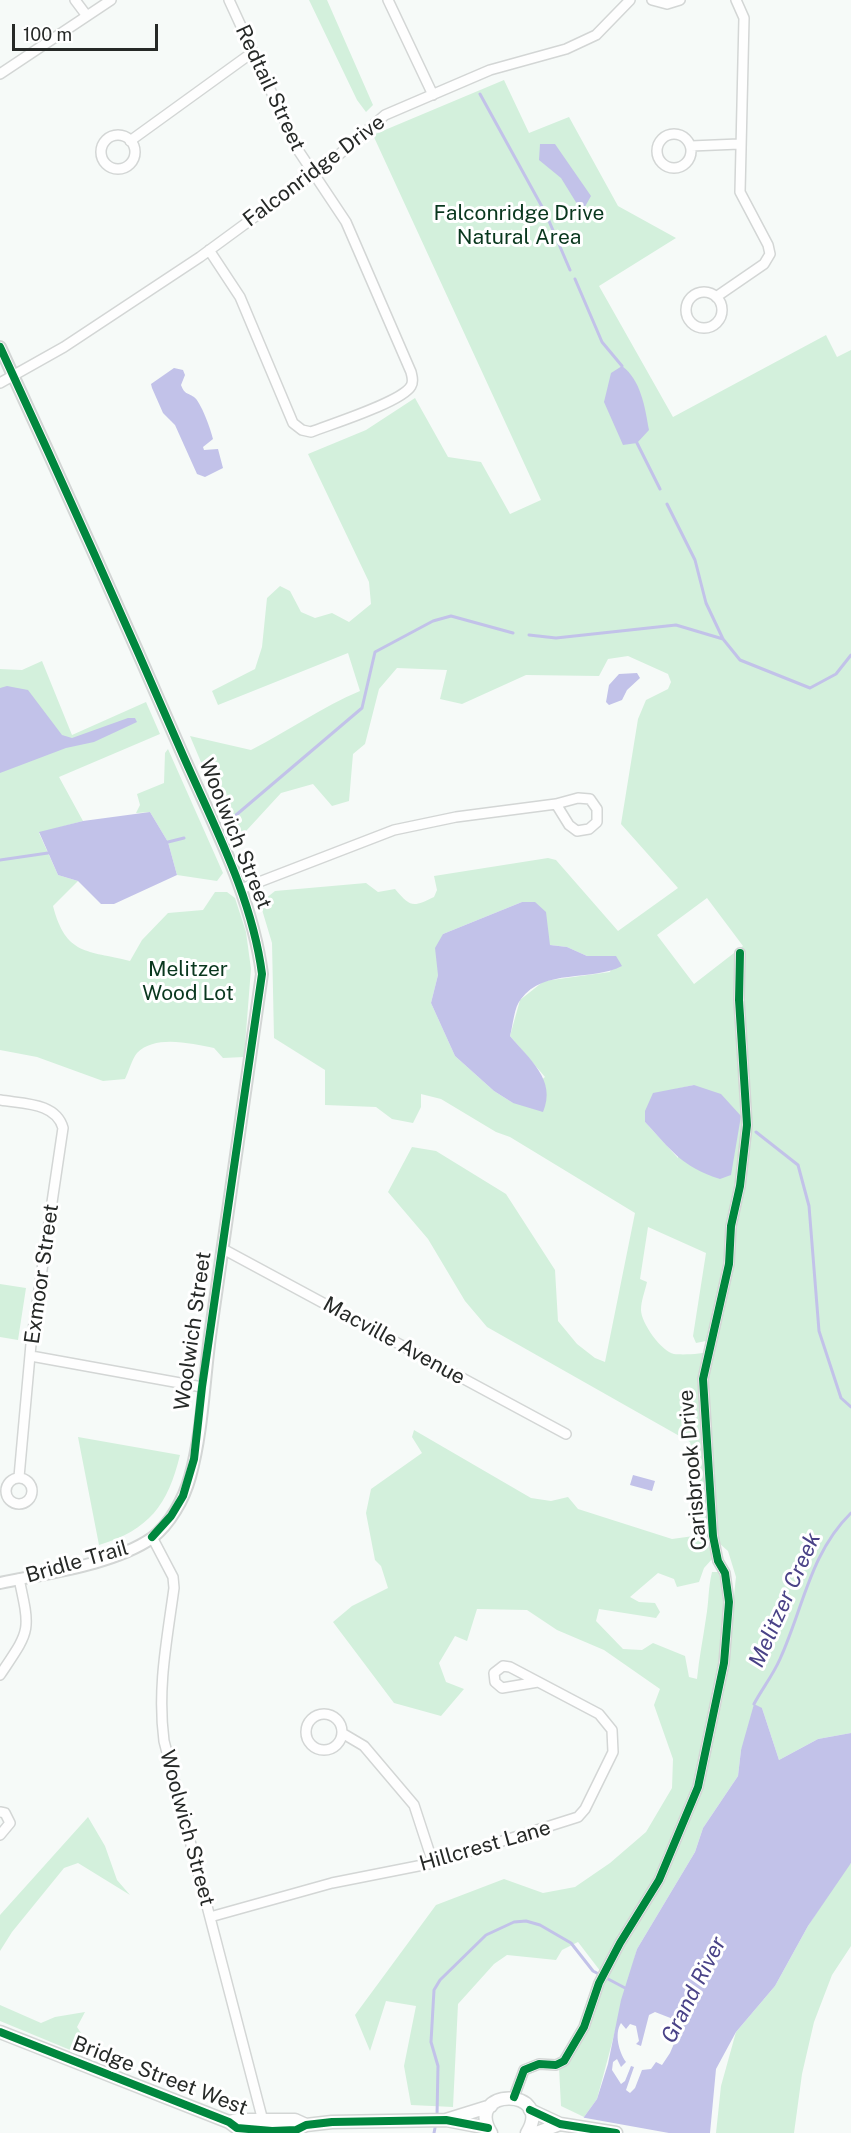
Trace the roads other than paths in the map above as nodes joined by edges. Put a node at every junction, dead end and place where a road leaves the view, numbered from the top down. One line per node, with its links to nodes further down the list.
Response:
1 (75, 0): 9 (street)
2 (111, 0): 9 (street)
3 (229, 0): 10 (street, Redtail Street)
4 (388, 0): 12 (street)
5 (630, 0): 12 (street, Falconridge Drive)
6 (652, 0): 7 (street)
7 (680, 0)
8 (736, 0): 14 (street)
9 (87, 16): 11 (street)
10 (253, 52): 13 (street); 16 (street, Redtail Street)
11 (0, 74)
12 (433, 95): 16 (street, Falconridge Drive)
13 (130, 141)
14 (739, 144): 15 (street); 18 (street)
15 (691, 146)
16 (314, 174): 17 (street, Falconridge Drive); 17 (street, Redtail Street)
17 (209, 250): 20 (street, Falconridge Drive)
18 (716, 297): 18 (street)
19 (0, 347): 20 (street, Woolwich Street)
20 (14, 376): 21 (street, Falconridge Drive); 23 (street, Woolwich Street)
21 (0, 383)
22 (556, 804): 22 (street); 23 (street)
23 (241, 890): 26 (street, Woolwich Street)
24 (740, 953): 42 (street, Carisbrook Drive)
25 (0, 1100): 27 (street, Exmoor Street)
26 (223, 1249): 28 (street, Woolwich Street); 29 (street, Macville Avenue)
27 (31, 1356): 28 (street, Exmoor Street); 30 (street)
28 (202, 1387): 31 (street, Woolwich Street)
29 (566, 1434)
30 (19, 1477)
31 (152, 1537): 32 (street, Bridle Trail); 40 (street, Woolwich Street)
32 (19, 1579): 33 (street, Bridle Trail); 34 (street)
33 (0, 1583)
34 (0, 1675)
35 (538, 1682): 39 (street, Hillcrest Lane)
36 (342, 1733): 36 (street); 39 (street)
37 (0, 1812): 38 (street)
38 (0, 1835)
39 (433, 1863): 40 (street, Hillcrest Lane)
40 (210, 1917): 46 (street, Woolwich Street)
41 (0, 2032): 47 (main road, Bridge Street West)
42 (514, 2097): 43 (main road, Bridge Street West); 44 (main road)
43 (491, 2106): 45 (main road, Bridge Street West); 50 (main road)
44 (530, 2110): 48 (main road); 52 (main road)
45 (446, 2120): 49 (main road, Bridge Street West); 50 (main road, Bridge Street West)
46 (262, 2121): 47 (main road, Bridge Street West); 49 (main road, Bridge Street West)
47 (229, 2122): 51 (main road, Bridge Street West)
48 (560, 2124): 52 (main road); 53 (main road)
49 (306, 2125): 51 (main road, Bridge Street West)
50 (490, 2130)
51 (272, 2132)
52 (527, 2133)
53 (616, 2133)

